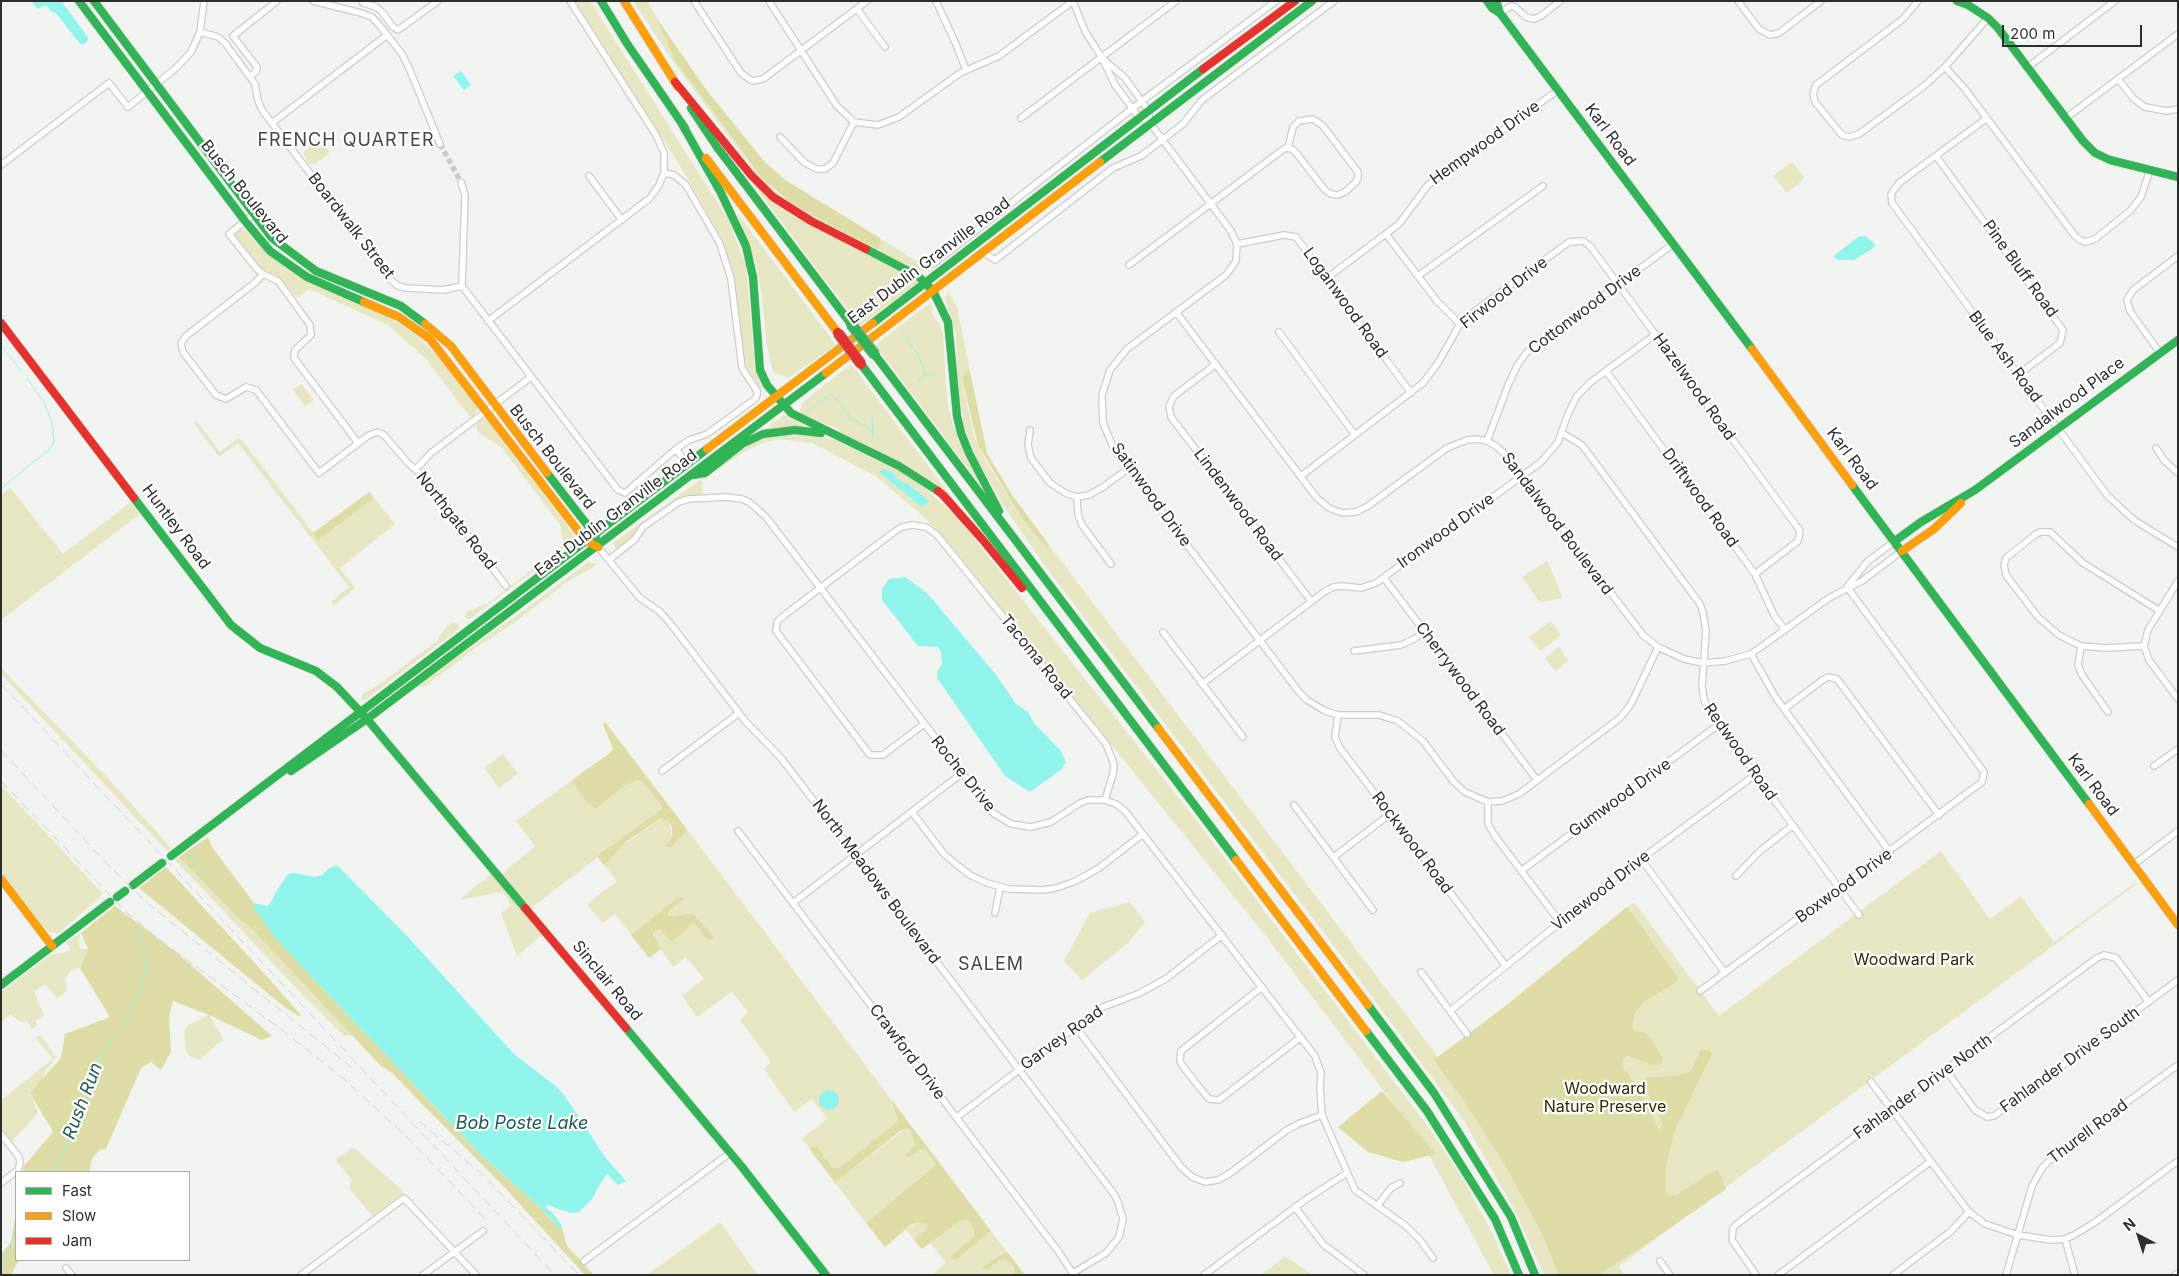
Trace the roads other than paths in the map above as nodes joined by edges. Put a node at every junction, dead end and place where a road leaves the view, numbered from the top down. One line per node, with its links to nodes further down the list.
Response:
1 (79, 1): 47 (main road, Busch Boulevard)
2 (94, 1): 44 (main road, Busch Boulevard)
3 (204, 1): 33 (street)
4 (277, 1): 42 (street)
5 (313, 1): 30 (street)
6 (438, 1): 28 (street)
7 (570, 1): 67 (street)
8 (601, 1): 59 (main road)
9 (624, 1): 45 (main road)
10 (694, 1): 37 (street)
11 (769, 1): 37 (street)
12 (866, 1): 29 (street)
13 (936, 1): 41 (street)
14 (1073, 1): 38 (street); 41 (street)
15 (1176, 1): 38 (street)
16 (1276, 1): 48 (street, East Dublin Granville Road)
17 (1295, 1): 51 (main road, East Dublin Granville Road)
18 (1312, 1): 58 (main road, East Dublin Granville Road)
19 (1334, 1): 61 (street, East Dublin Granville Road)
20 (1487, 1): 31 (main road, Karl Road)
21 (1496, 1): 31 (main road, Karl Road)
22 (1560, 1): 31 (street)
23 (1738, 1): 24 (street)
24 (1821, 1)
25 (1918, 1): 39 (street)
26 (1957, 1): 32 (main road)
27 (2115, 1): 40 (street)
28 (363, 2): 30 (street)
29 (857, 9): 36 (street); 37 (street)
30 (361, 12): 35 (street)
31 (1500, 13): 46 (main road, Karl Road)
32 (1988, 18): 39 (street); 40 (main road)
33 (200, 32): 42 (street, Boardwalk Street); 44 (street)
34 (2178, 34): 43 (street)
35 (388, 35): 57 (street); 62 (street)
36 (885, 47)
37 (801, 50): 56 (street)
38 (1102, 58): 48 (street); 49 (street); 52 (street)
39 (1945, 67): 54 (street)
40 (2028, 67): 55 (main road)
41 (966, 70): 56 (street)
42 (250, 76): 57 (street, Boardwalk Street)
43 (2118, 79): 50 (street); 55 (street)
44 (156, 82): 47 (street); 74 (main road, Busch Boulevard)
45 (675, 82): 87 (main road); 127 (main road, bridge)
46 (1558, 90): 76 (street, Hempwood Drive); 79 (main road, Karl Road)
47 (146, 91): 65 (street); 74 (main road, Busch Boulevard)
48 (1142, 101): 49 (street, East Dublin Granville Road); 51 (street)
49 (1132, 109): 53 (street); 71 (street, East Dublin Granville Road)
50 (2178, 109)
51 (1148, 110): 53 (main road, East Dublin Granville Road); 58 (street)
52 (1021, 118)
53 (1139, 118): 58 (street); 71 (main road, East Dublin Granville Road)
54 (1987, 118): 64 (street); 66 (street)
55 (2066, 118): 66 (main road)
56 (854, 122): 60 (street)
57 (272, 123): 89 (street, Boardwalk Street)
58 (1150, 123): 61 (street); 80 (main road, East Dublin Granville Road)
59 (682, 124): 104 (main road); 145 (main road, bridge)
60 (780, 138)
61 (1163, 139): 73 (street); 80 (street, East Dublin Granville Road)
62 (440, 144)
63 (1288, 148): 63 (street); 73 (street)
64 (1936, 156): 101 (street, Blue Ash Road); 101 (street, Pine Bluff Road)
65 (1, 165)
66 (2150, 170): 69 (main road)
67 (664, 173): 75 (street); 114 (street, East Dublin Granville Road)
68 (588, 176): 75 (street)
69 (2178, 177)
70 (461, 182): 89 (street)
71 (1043, 186): 82 (street, East Dublin Granville Road); 87 (main road, East Dublin Granville Road)
72 (1543, 186): 85 (street)
73 (1210, 203): 78 (street); 83 (street)
74 (249, 218): 84 (street); 106 (main road, Busch Boulevard)
75 (622, 220): 92 (street)
76 (1386, 234): 85 (street); 86 (street, Hempwood Drive)
77 (1583, 241): 88 (street, Hazelwood Road); 94 (street, Firwood Drive)
78 (1237, 244): 86 (street, Loganwood Road); 91 (street, Satinwood Drive)
79 (1673, 244): 88 (street, Cottonwood Drive); 126 (main road, Karl Road)
80 (984, 253): 90 (main road, East Dublin Granville Road)
81 (2178, 256): 98 (street)
82 (933, 264)
83 (1129, 265)
84 (263, 274): 113 (street); 113 (street, Northgate Road)
85 (1418, 276): 94 (street)
86 (1326, 278): 103 (street, Loganwood Road)
87 (926, 283): 90 (main road); 104 (main road, East Dublin Granville Road)
88 (1618, 284): 96 (street, Hazelwood Road); 112 (street, Cottonwood Drive)
89 (462, 286): 92 (street)
90 (933, 292): 105 (main road, East Dublin Granville Road); 127 (main road)
91 (1176, 312): 99 (street, Sandalwood Boulevard); 117 (street, Satinwood Drive)
92 (488, 321): 102 (street)
93 (1, 323): 158 (main road, Huntley Road)
94 (1460, 324): 103 (street, Firwood Drive)
95 (1279, 332): 110 (street)
96 (1656, 334): 100 (street, Ironwood Drive); 133 (street, Hazelwood Road)
97 (2178, 340): 98 (main road, Sandalwood Place)
98 (2160, 353): 107 (main road, Sandalwood Place)
99 (1216, 364): 121 (street, Sandalwood Boulevard); 139 (street, Lindenwood Road)
100 (1606, 371): 109 (street, Ironwood Drive); 133 (street, Driftwood Road)
101 (2018, 374): 107 (street, Blue Ash Road)
102 (531, 377): 106 (street); 114 (street, East Dublin Granville Road)
103 (1411, 393): 110 (street, Firwood Drive)
104 (775, 396): 105 (main road); 116 (main road, East Dublin Granville Road)
105 (783, 406): 111 (main road); 120 (main road, East Dublin Granville Road)
106 (490, 408): 118 (street); 125 (main road, Busch Boulevard)
107 (2058, 428): 123 (main road, Sandalwood Place); 129 (street, Blue Ash Road)
108 (1030, 430): 124 (street)
109 (1562, 434): 122 (street, Ironwood Drive); 151 (street, Redwood Road)
110 (1355, 435): 121 (street, Firwood Drive)
111 (836, 437): 120 (main road); 145 (main road)
112 (1487, 441): 121 (street, Sandalwood Boulevard); 122 (street, Sandalwood Boulevard)
113 (358, 443): 118 (street, Northgate Road)
114 (676, 448): 116 (street, East Dublin Granville Road)
115 (2156, 448): 119 (street)
116 (688, 464): 125 (main road, East Dublin Granville Road)
117 (1128, 468): 124 (street); 144 (street, Satinwood Drive)
118 (416, 469): 136 (street, Northgate Road)
119 (2178, 473)
120 (693, 475): 128 (main road, East Dublin Granville Road)
121 (1301, 476)
122 (1521, 476): 134 (street, Ironwood Drive); 148 (street, Sandalwood Boulevard)
123 (1975, 490): 126 (main road, Sandalwood Place); 130 (main road, Sandalwood Place)
124 (1077, 497): 132 (street)
125 (591, 538): 128 (main road, Busch Boulevard); 158 (main road, East Dublin Granville Road)
126 (1894, 541): 130 (main road, Karl Road); 137 (street, Sandalwood Place)
127 (1017, 543): 246 (main road)
128 (598, 547): 131 (street, North Meadows Boulevard); 158 (main road, East Dublin Granville Road)
129 (2178, 547)
130 (1902, 551): 137 (street, Sandalwood Place); 184 (main road, Karl Road)
131 (610, 559): 138 (street, Roche Drive); 156 (street, North Meadows Boulevard)
132 (1111, 564)
133 (1755, 574): 141 (street, Driftwood Road)
134 (1384, 578): 139 (street, Ironwood Drive); 142 (street, Cherrywood Road)
135 (2178, 581): 140 (street)
136 (506, 586)
137 (1847, 587): 141 (street, Sandalwood Place); 173 (street, Boxwood Drive)
138 (820, 588): 159 (street, Roche Drive); 159 (street); 168 (street, Tacoma Road)
139 (1311, 601): 144 (street, Ironwood Drive)
140 (2160, 611): 146 (street); 147 (street)
141 (1785, 630): 150 (street, Sandalwood Place)
142 (1424, 631): 149 (street); 167 (street, Cherrywood Road)
143 (1163, 632): 152 (street)
144 (1260, 640): 152 (street, Ironwood Drive); 157 (street, Satinwood Drive)
145 (1070, 642): 245 (main road)
146 (2081, 646): 147 (street); 155 (street)
147 (2144, 646): 153 (street)
148 (1658, 647): 151 (street, Sandalwood Boulevard); 167 (street)
149 (1354, 651)
150 (1752, 654): 151 (street, Sandalwood Place); 154 (street)
151 (1703, 663): 160 (street, Redwood Road)
152 (1202, 684): 161 (street)
153 (2178, 699)
154 (1784, 709): 173 (street); 178 (street)
155 (2108, 712)
156 (739, 713): 164 (street); 179 (street, North Meadows Boulevard)
157 (1338, 714): 169 (street, Satinwood Drive); 172 (street, Rockwood Road)
158 (363, 715): 180 (main road, East Dublin Granville Road); 218 (main road, Sinclair Road)
159 (924, 724): 165 (street, Roche Drive)
160 (1718, 725): 166 (street, Redwood Road); 185 (street, Gumwood Drive)
161 (1243, 737)
162 (2178, 749): 163 (street)
163 (2154, 766)
164 (662, 771)
165 (962, 774): 168 (street, Roche Drive); 171 (street)
166 (1755, 775): 174 (street, Redwood Road); 182 (street, Vinewood Drive)
167 (1537, 780): 169 (street)
168 (1105, 800): 177 (street)
169 (1488, 802): 185 (street)
170 (1294, 805): 181 (street)
171 (912, 812): 179 (street); 188 (street)
172 (1390, 814): 181 (street); 198 (street, Rockwood Road)
173 (1939, 815): 178 (street, Boxwood Drive)
174 (1792, 826): 186 (street); 189 (street, Redwood Road)
175 (2178, 831): 184 (street)
176 (738, 832): 190 (street, Crawford Drive)
177 (1143, 834): 188 (street); 196 (street)
178 (1890, 852): 189 (street, Boxwood Drive)
179 (855, 855): 190 (street); 211 (street, North Meadows Boulevard)
180 (171, 856)
181 (1334, 857): 191 (street)
182 (1641, 859): 194 (street, Vinewood Drive); 200 (street)
183 (162, 863): 197 (main road)
184 (2133, 865): 195 (main road, Karl Road)
185 (1521, 870): 194 (street)
186 (1736, 876)
187 (1, 879): 197 (main road)
188 (1000, 887): 192 (street)
189 (1839, 889): 193 (street, Redwood Road); 200 (street, Boxwood Drive)
190 (793, 902): 216 (street, Crawford Drive)
191 (1373, 910)
192 (994, 913)
193 (1859, 915)
194 (1560, 922): 198 (street, Vinewood Drive)
195 (2178, 925)
196 (1222, 935): 203 (street); 207 (street, Garvey Road)
197 (52, 946): 202 (main road)
198 (1506, 966): 206 (street, Vinewood Drive)
199 (1421, 972): 206 (street)
200 (1725, 973): 204 (street, Boxwood Drive)
201 (2178, 980): 205 (street, Fahlander Drive South)
202 (1, 985)
203 (1262, 987): 209 (street); 209 (street)
204 (1700, 991)
205 (2148, 1002): 212 (street, Fahlander Drive South); 212 (street, Fahlander Drive North)
206 (1450, 1011): 208 (street)
207 (1075, 1026): 211 (street, Garvey Road); 215 (street)
208 (1467, 1034)
209 (1301, 1037): 215 (street)
210 (2178, 1065): 230 (street, Thurell Road)
211 (1019, 1070): 216 (street, Garvey Road); 237 (street, North Meadows Boulevard)
212 (1946, 1070): 214 (street, Fahlander Drive North)
213 (1871, 1082): 214 (street)
214 (1892, 1109): 220 (street); 248 (street, Fahlander Drive North)
215 (1322, 1115): 223 (street)
216 (957, 1117): 237 (street, Crawford Drive)
217 (1, 1134): 221 (street)
218 (730, 1153): 234 (street); 242 (main road, Sinclair Road)
219 (2178, 1161): 231 (street)
220 (1930, 1162): 228 (street); 249 (street)
221 (17, 1171)
222 (15, 1172): 225 (street)
223 (1346, 1173): 226 (street); 227 (street)
224 (1400, 1183): 226 (street)
225 (1, 1184)
226 (1377, 1206): 233 (street)
227 (1295, 1207): 243 (street); 244 (street)
228 (1968, 1212): 230 (street); 250 (street)
229 (483, 1231): 232 (street)
230 (2018, 1234): 231 (street); 251 (street, Thurell Road)
231 (2065, 1239): 252 (street)
232 (455, 1252): 239 (street); 240 (street); 241 (street)
233 (1432, 1258)
234 (584, 1261)
235 (1660, 1261): 247 (street)
236 (66, 1268): 238 (street)
237 (1073, 1274)
238 (72, 1275)
239 (301, 1275)
240 (423, 1275)
241 (476, 1275)
242 (826, 1275)
243 (1204, 1275)
244 (1364, 1275)
245 (1519, 1275)
246 (1535, 1275)
247 (1670, 1275)
248 (1756, 1275)
249 (1778, 1275)
250 (1893, 1275)
251 (2006, 1275)
252 (2075, 1275)

